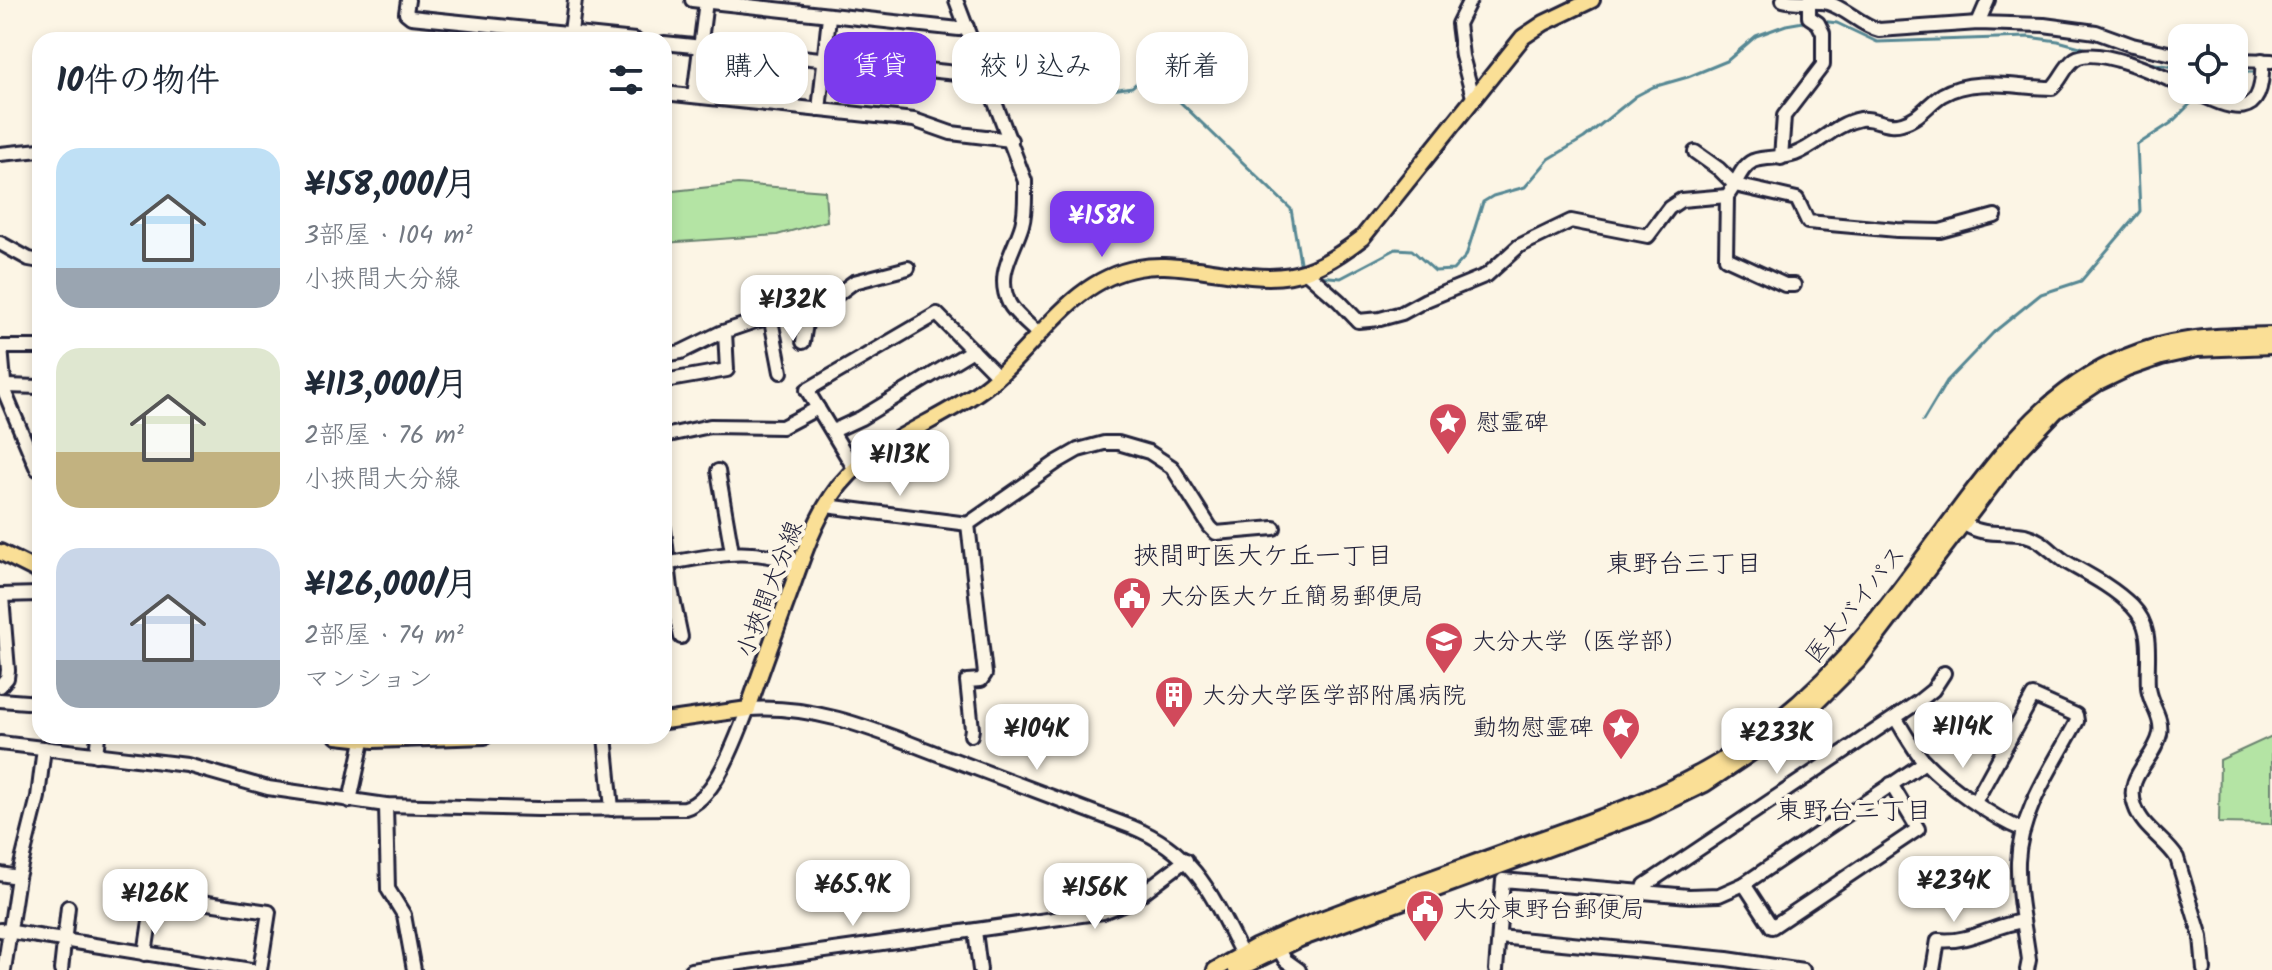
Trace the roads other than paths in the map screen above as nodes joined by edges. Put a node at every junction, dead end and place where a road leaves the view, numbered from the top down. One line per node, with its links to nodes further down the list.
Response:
1 (408, 0): 14 (street)
2 (575, 0): 18 (street)
3 (692, 0): 9 (street)
4 (956, 0): 15 (street)
5 (1470, 0): 31 (street)
6 (1592, 0): 31 (main road, 小挾間大分線)
7 (1783, 0): 10 (street)
8 (1988, 0): 13 (street)
9 (706, 1): 11 (street); 19 (street)
10 (1809, 1): 13 (street); 39 (street)
11 (744, 3): 12 (street)
12 (829, 17): 15 (street); 20 (street)
13 (1978, 23): 24 (street)
14 (484, 24): 16 (street); 17 (street)
15 (967, 27): 21 (street)
16 (483, 32)
17 (541, 32)
18 (571, 32)
19 (702, 32)
20 (828, 32)
21 (969, 32)
22 (672, 44): 23 (street)
23 (696, 47)
24 (2168, 54)
25 (2267, 61): 33 (street)
26 (824, 68): 34 (street)
27 (2168, 77): 39 (street)
28 (696, 80): 30 (street)
29 (672, 94): 30 (street)
30 (694, 96): 34 (street)
31 (1473, 97): 45 (main road, 小挾間大分線)
32 (997, 104): 35 (street)
33 (2221, 104)
34 (819, 110): 35 (street)
35 (1011, 140): 50 (street)
36 (32, 151): 38 (street)
37 (1695, 152): 40 (street)
38 (0, 154)
39 (1781, 158): 40 (street)
40 (1731, 190): 41 (street); 45 (street); 46 (street)
41 (1995, 216)
42 (0, 243): 43 (street)
43 (32, 260)
44 (908, 268): 47 (street)
45 (1306, 272): 50 (main road, 小挾間大分線)
46 (1794, 285)
47 (807, 317): 48 (street); 52 (street)
48 (771, 320): 49 (street); 58 (street)
49 (725, 332): 57 (street); 60 (street)
50 (1039, 335): 59 (main road, 小挾間大分線)
51 (2272, 335): 116 (main road, 医大バイパス)
52 (803, 342)
53 (2272, 346): 114 (main road, 医大バイパス)
54 (0, 347): 55 (street); 61 (street)
55 (32, 347)
56 (973, 350): 59 (street); 63 (street); 64 (street)
57 (672, 354)
58 (781, 372)
59 (998, 376): 67 (main road, 小挾間大分線)
60 (672, 380)
61 (5, 386): 62 (street); 66 (street)
62 (32, 387)
63 (818, 408): 64 (street); 65 (street)
64 (833, 431): 67 (street)
65 (672, 434)
66 (32, 444)
67 (854, 468): 69 (main road, 小挾間大分線)
68 (718, 471): 74 (street)
69 (826, 506): 70 (street); 76 (main road, 小挾間大分線)
70 (968, 524): 72 (street); 89 (street)
71 (1966, 525): 131 (street)
72 (1274, 528)
73 (0, 552): 77 (main road)
74 (732, 552): 75 (street); 76 (street)
75 (672, 562)
76 (800, 564): 86 (main road, 小挾間大分線)
77 (32, 568)
78 (32, 594): 80 (street)
79 (672, 594): 81 (street)
80 (1, 596): 83 (street)
81 (681, 637)
82 (1944, 673): 87 (street)
83 (0, 686)
84 (0, 700): 85 (street)
85 (32, 702)
86 (748, 709): 88 (main road); 101 (street); 103 (street)
87 (1896, 719): 96 (street); 107 (street)
88 (672, 720)
89 (971, 735)
90 (0, 743): 94 (street)
91 (97, 744): 95 (street)
92 (362, 744): 98 (street)
93 (606, 744): 101 (street)
94 (44, 748): 95 (street); 105 (street)
95 (96, 755): 98 (street)
96 (1925, 762): 97 (street); 99 (street)
97 (1891, 784): 106 (street); 106 (street)
98 (350, 801): 100 (street)
99 (1975, 802): 102 (street); 102 (street)
100 (386, 805): 101 (street); 122 (street)
101 (612, 809)
102 (2023, 830): 109 (street)
103 (1186, 860): 111 (street); 116 (street)
104 (0, 874): 105 (street)
105 (18, 877): 110 (street)
106 (1744, 884): 107 (street)
107 (1643, 892): 112 (street)
108 (68, 907): 113 (street)
109 (2023, 921): 129 (street); 130 (street)
110 (5, 930): 113 (street); 118 (street)
111 (975, 931): 117 (street); 124 (street)
112 (1499, 937): 127 (street); 128 (street)
113 (65, 941): 115 (street); 119 (street)
114 (1278, 948): 116 (main road, 医大バイパス); 126 (street)
115 (145, 954): 120 (street); 121 (street)
116 (1242, 962): 125 (main road, 医大バイパス)
117 (737, 966): 123 (street)
118 (4, 970)
119 (61, 970)
120 (251, 970)
121 (260, 970)
122 (414, 970)
123 (691, 970)
124 (980, 970)
125 (1215, 970)
126 (1299, 970)
127 (1496, 970)
128 (1803, 970)
129 (1933, 970)
130 (2027, 970)
131 (2204, 970)

